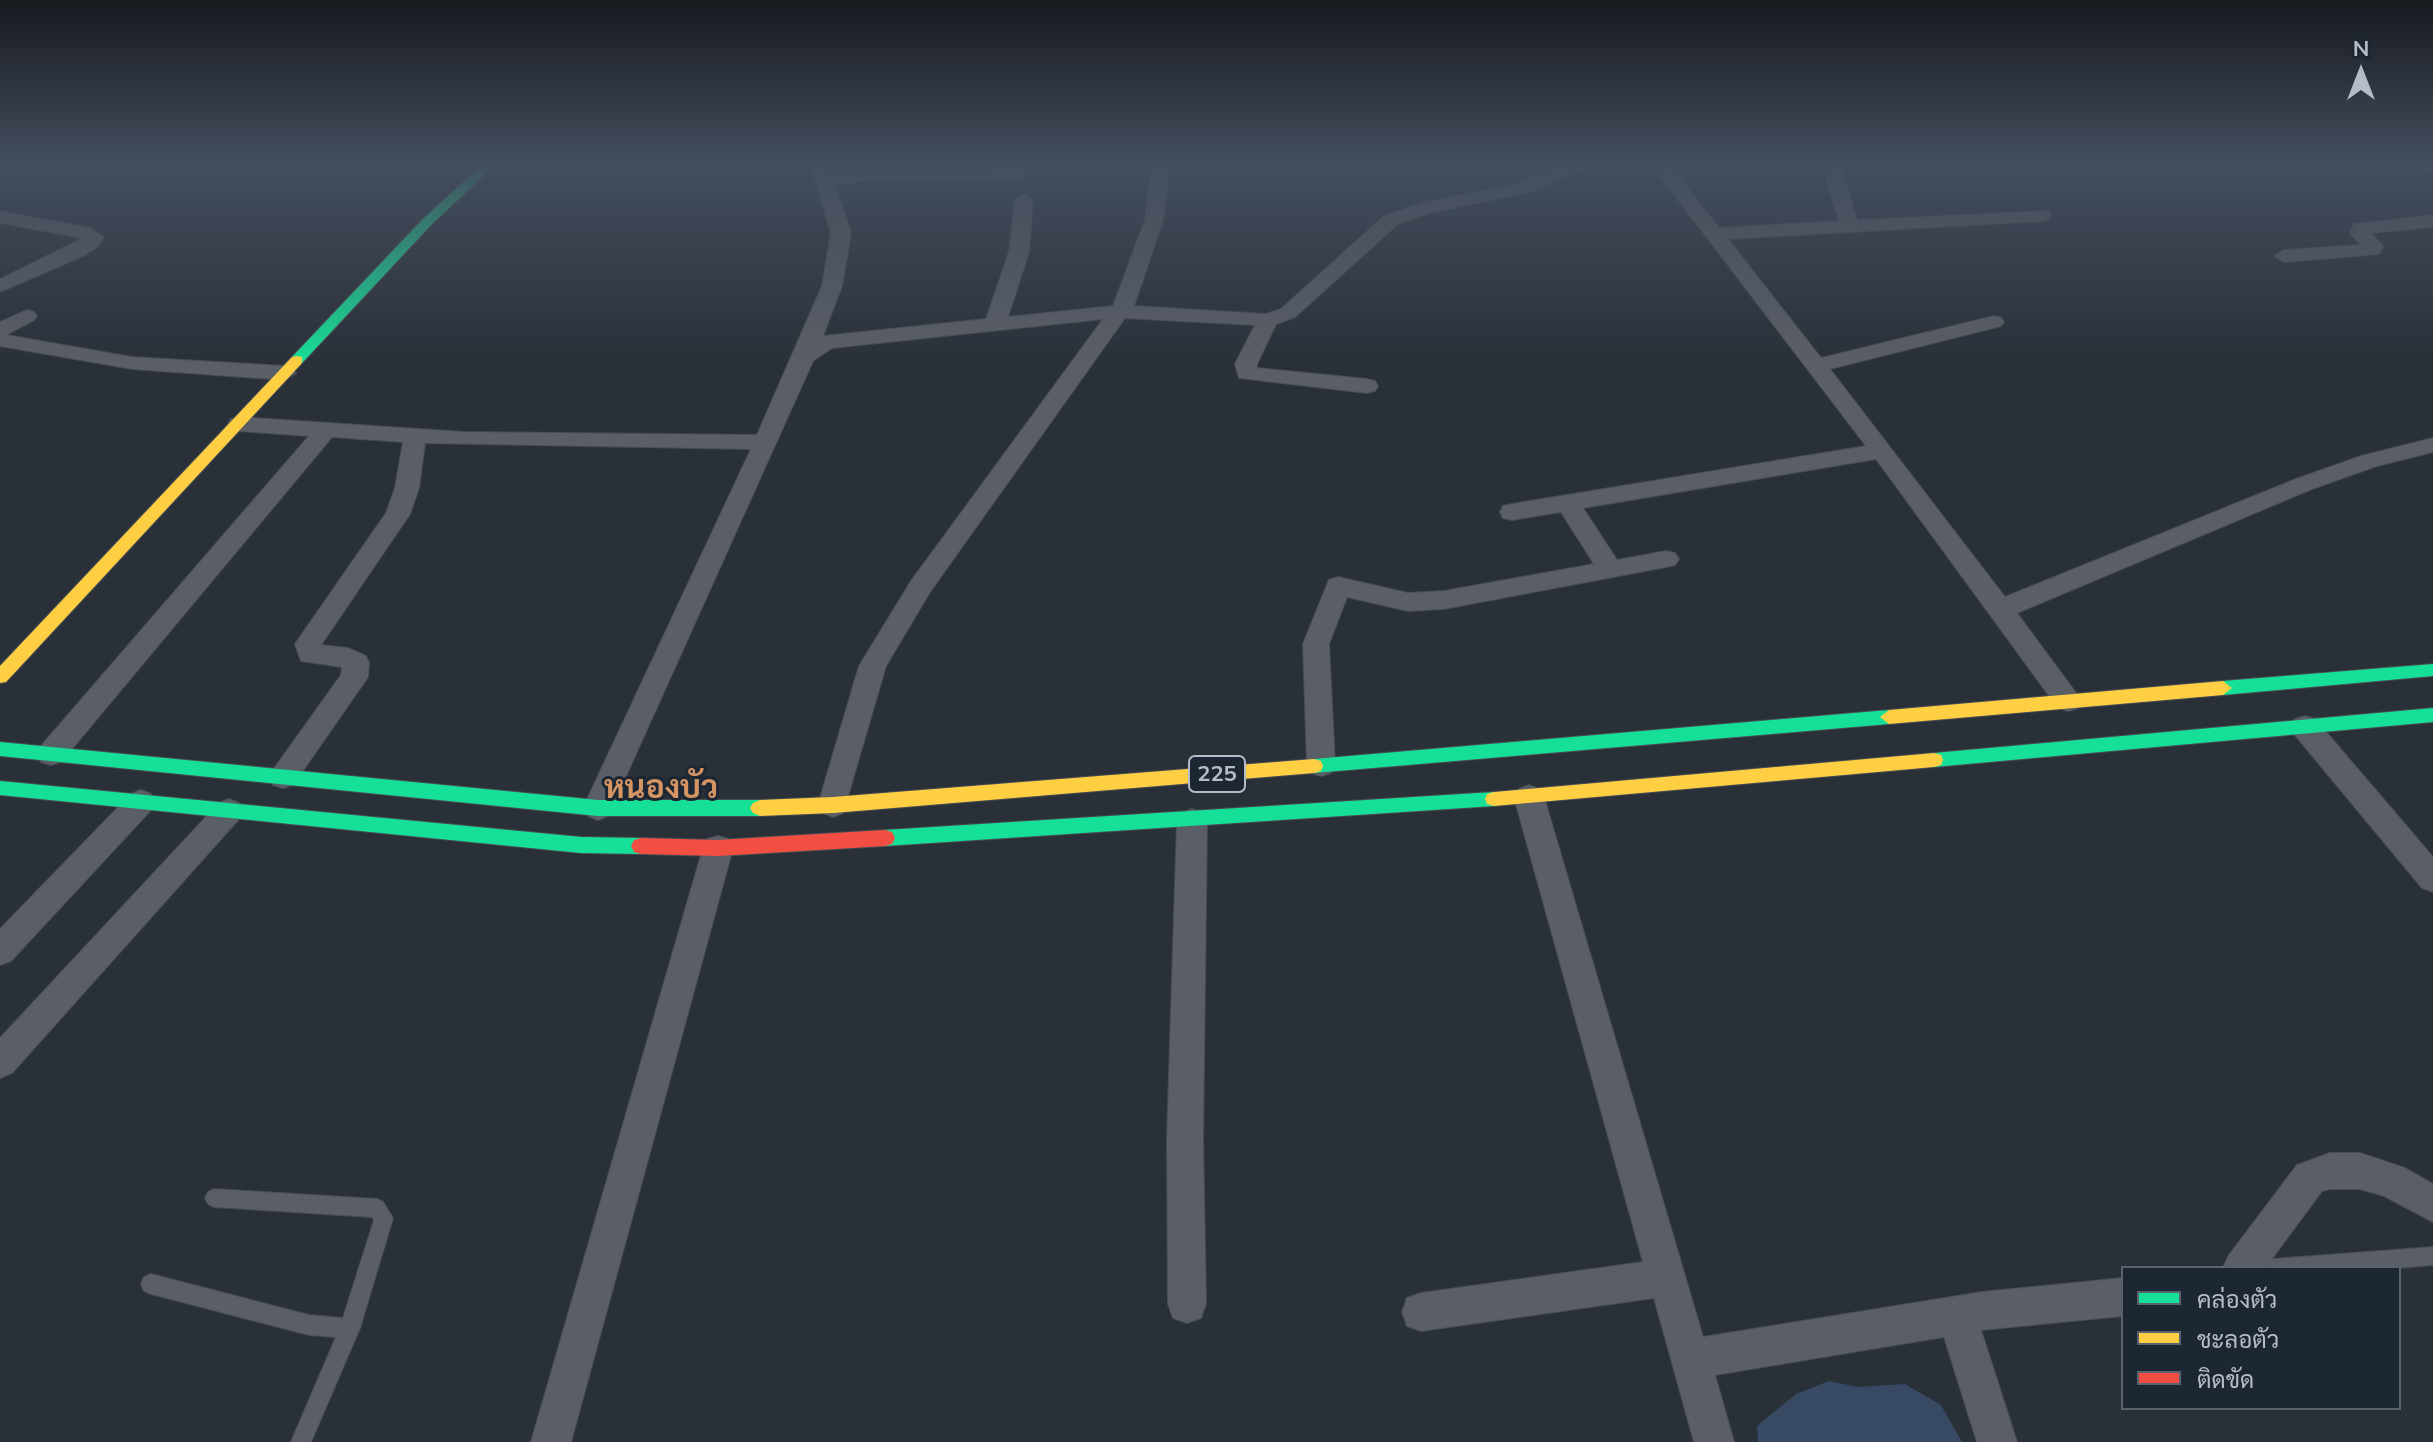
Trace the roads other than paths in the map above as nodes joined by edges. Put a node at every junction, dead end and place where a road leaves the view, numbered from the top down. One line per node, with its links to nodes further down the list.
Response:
1 (70, 230): 12 (street)
2 (419, 230): 22 (main road)
3 (840, 230): 20 (street)
4 (1021, 230): 17 (street)
5 (1151, 230): 13 (street)
6 (1380, 230): 15 (street)
7 (1710, 230): 10 (street)
8 (1786, 230): 10 (street)
9 (2361, 230): 11 (street)
10 (1713, 234): 21 (street)
11 (2284, 256)
12 (0, 286)
13 (1120, 311): 15 (street); 17 (street); 47 (street)
14 (27, 316): 18 (street)
15 (1268, 320): 23 (street)
16 (1994, 322): 21 (street)
17 (995, 323): 20 (street)
18 (0, 330)
19 (0, 340): 22 (street)
20 (804, 358): 27 (street)
21 (1815, 366): 29 (street)
22 (285, 373): 24 (main road)
23 (1367, 386)
24 (239, 424): 25 (street); 36 (main road)
25 (326, 430): 26 (street); 41 (street)
26 (415, 436): 27 (street); 43 (street)
27 (764, 442): 48 (street)
28 (2433, 445): 34 (street)
29 (1880, 451): 30 (street); 34 (street)
30 (1568, 503): 31 (street); 33 (street)
31 (1512, 512)
32 (1666, 559): 33 (street)
33 (1610, 569): 42 (street)
34 (2001, 609): 37 (street)
35 (2433, 670): 37 (main road, 225)
36 (0, 677)
37 (2068, 701): 42 (main road, 225)
38 (2433, 715): 39 (main road, 225)
39 (2305, 727): 45 (main road, 225); 52 (street)
40 (0, 749): 41 (main road, 225)
41 (51, 754): 43 (main road, 225)
42 (1321, 765): 47 (main road, 225)
43 (283, 777): 48 (main road, 225)
44 (5, 794): 46 (main road, 225)
45 (1529, 797): 50 (main road, 225); 60 (street)
46 (141, 802): 49 (main road, 225); 53 (street)
47 (833, 805): 48 (main road, 225)
48 (598, 808)
49 (229, 811): 51 (main road, 225); 54 (street)
50 (1192, 821): 51 (main road, 225); 63 (street)
51 (718, 848): 69 (street)
52 (2433, 879)
53 (0, 951)
54 (0, 1062)
55 (214, 1198): 66 (lane)
56 (2433, 1204): 58 (street)
57 (2433, 1256): 59 (lane)
58 (2243, 1266)
59 (2300, 1266)
60 (1664, 1278): 64 (street); 67 (street)
61 (151, 1284): 66 (lane)
62 (2121, 1297): 65 (street)
63 (1187, 1304)
64 (1421, 1312)
65 (1957, 1315): 67 (street); 71 (street)
66 (350, 1328): 68 (lane)
67 (1691, 1359): 70 (street)
68 (301, 1442)
69 (551, 1442)
70 (1714, 1442)
71 (1997, 1442)

